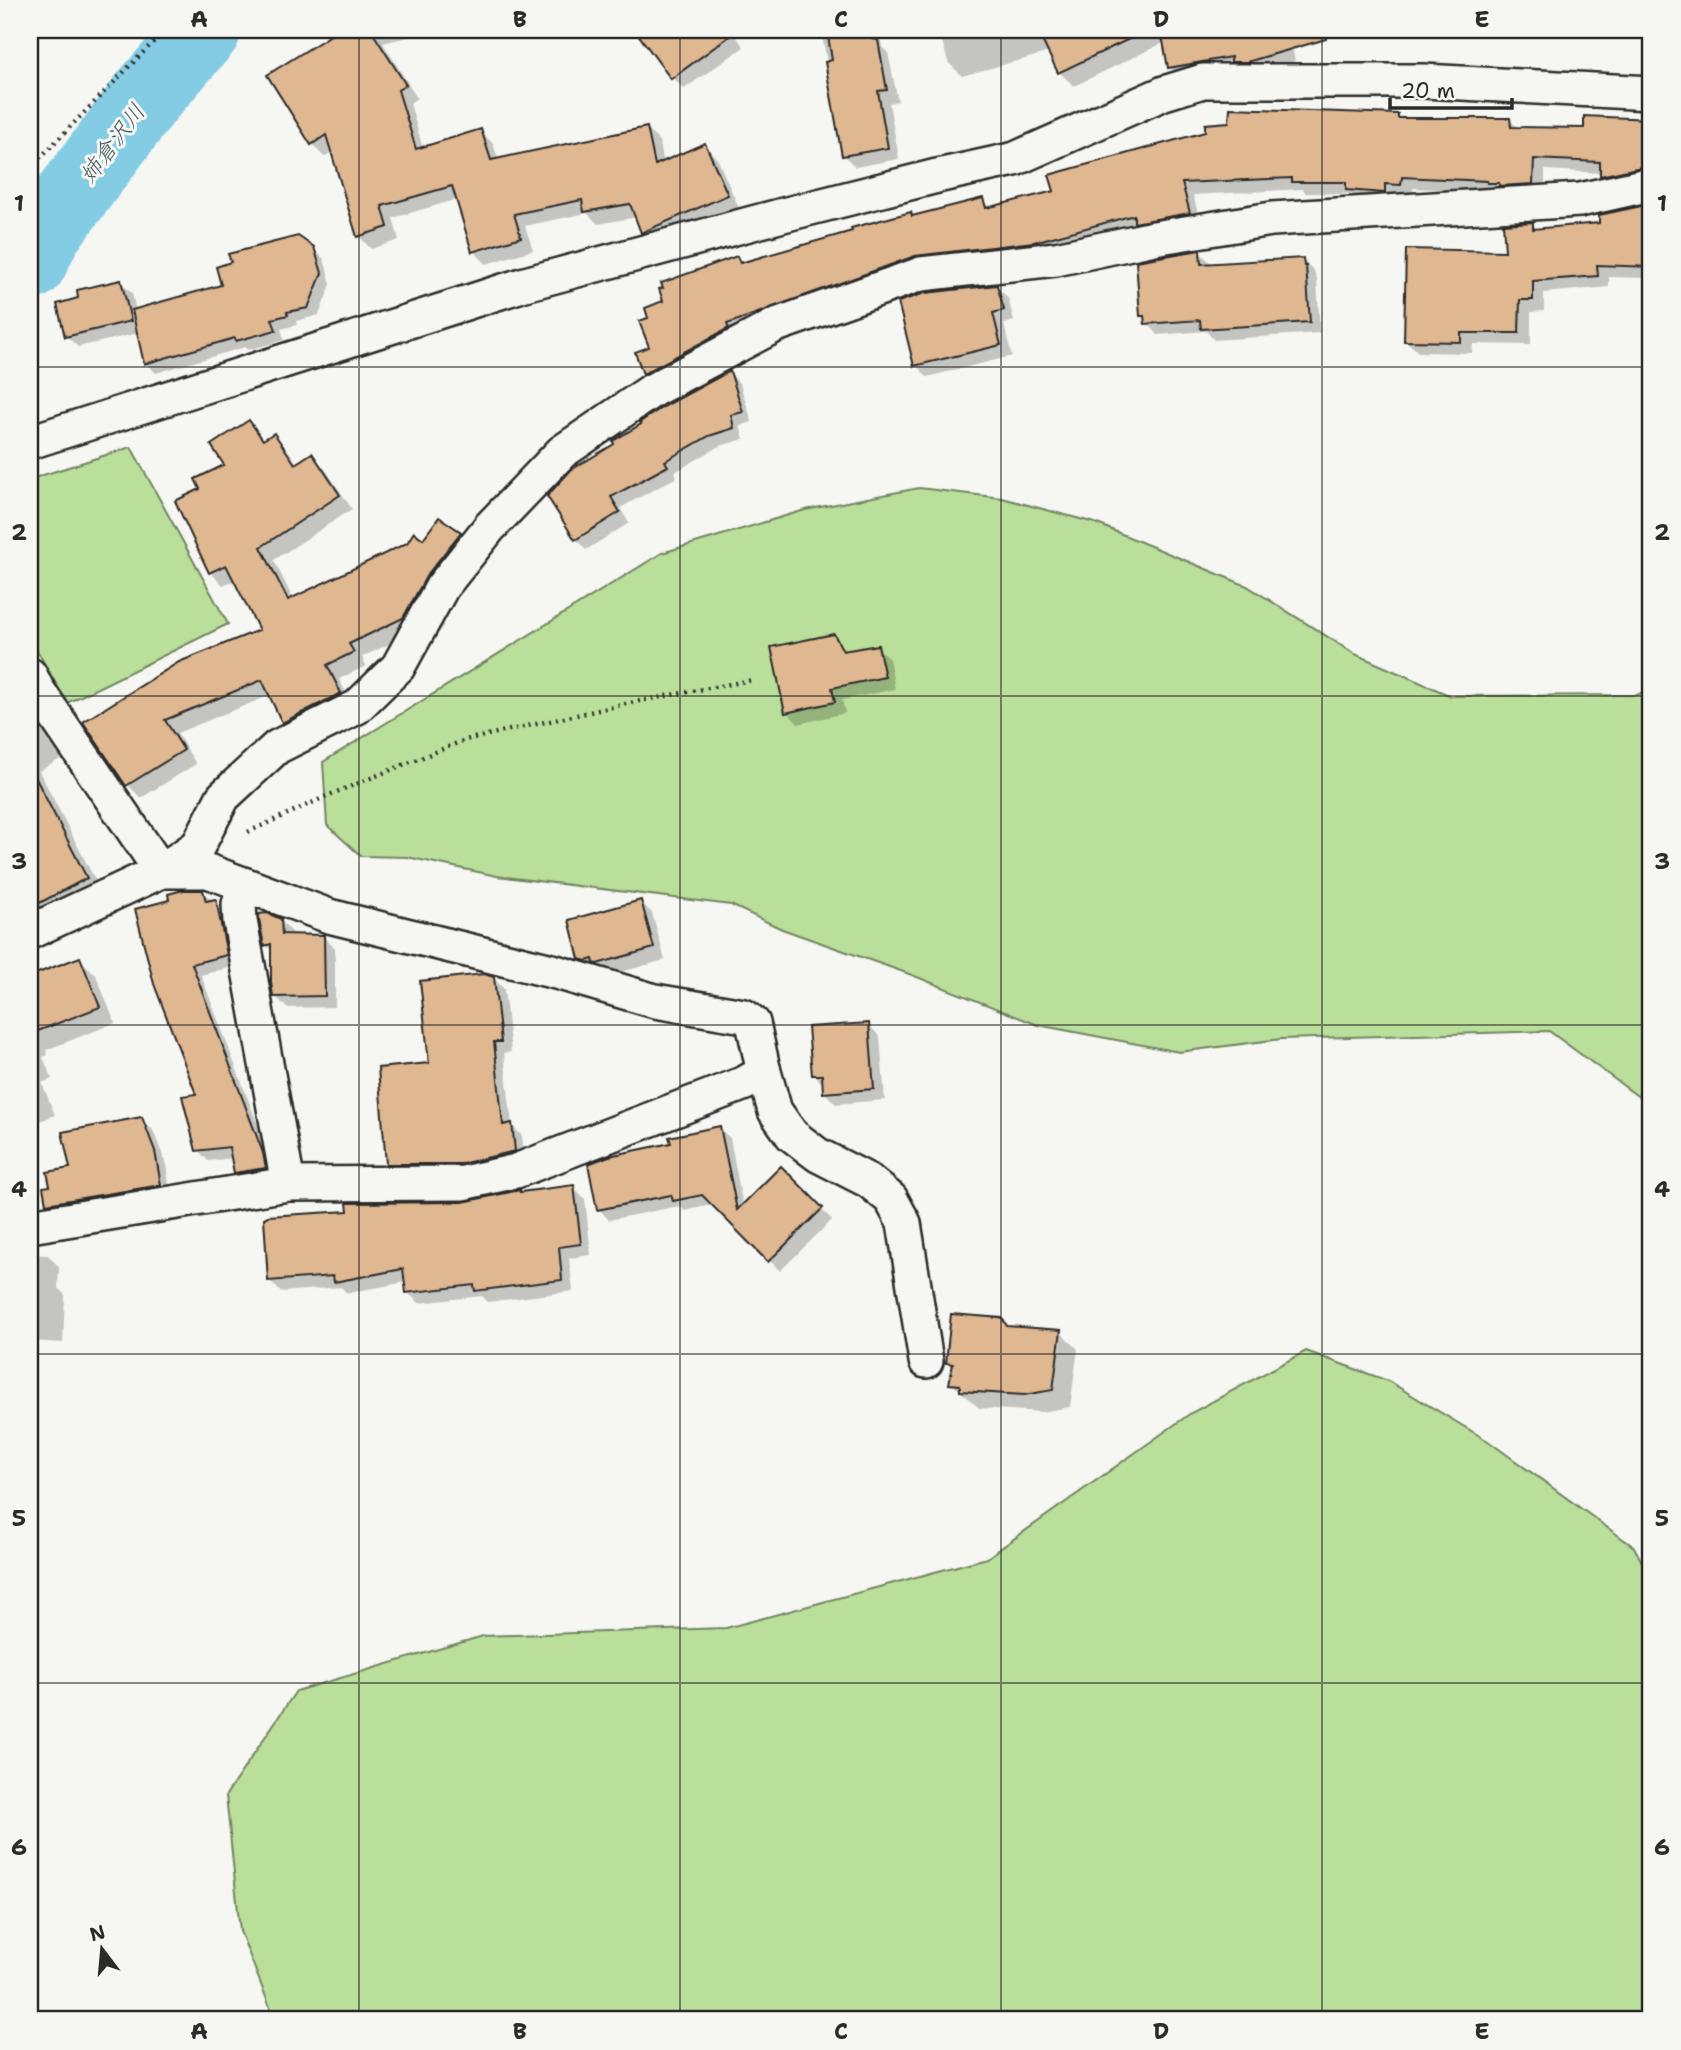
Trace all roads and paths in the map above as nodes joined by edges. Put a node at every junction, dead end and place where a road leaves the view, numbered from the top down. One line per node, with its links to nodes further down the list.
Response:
1 (165, 30): 3 (path)
2 (1651, 93): 5 (street)
3 (30, 167)
4 (1651, 184): 9 (street)
5 (30, 442)
6 (30, 675): 9 (street)
7 (751, 680): 8 (path)
8 (245, 833)
9 (161, 872): 10 (street); 11 (street)
10 (246, 885): 12 (street); 13 (street)
11 (30, 932)
12 (763, 1068): 13 (street); 15 (street)
13 (288, 1184): 14 (street)
14 (30, 1226)
15 (926, 1361)

